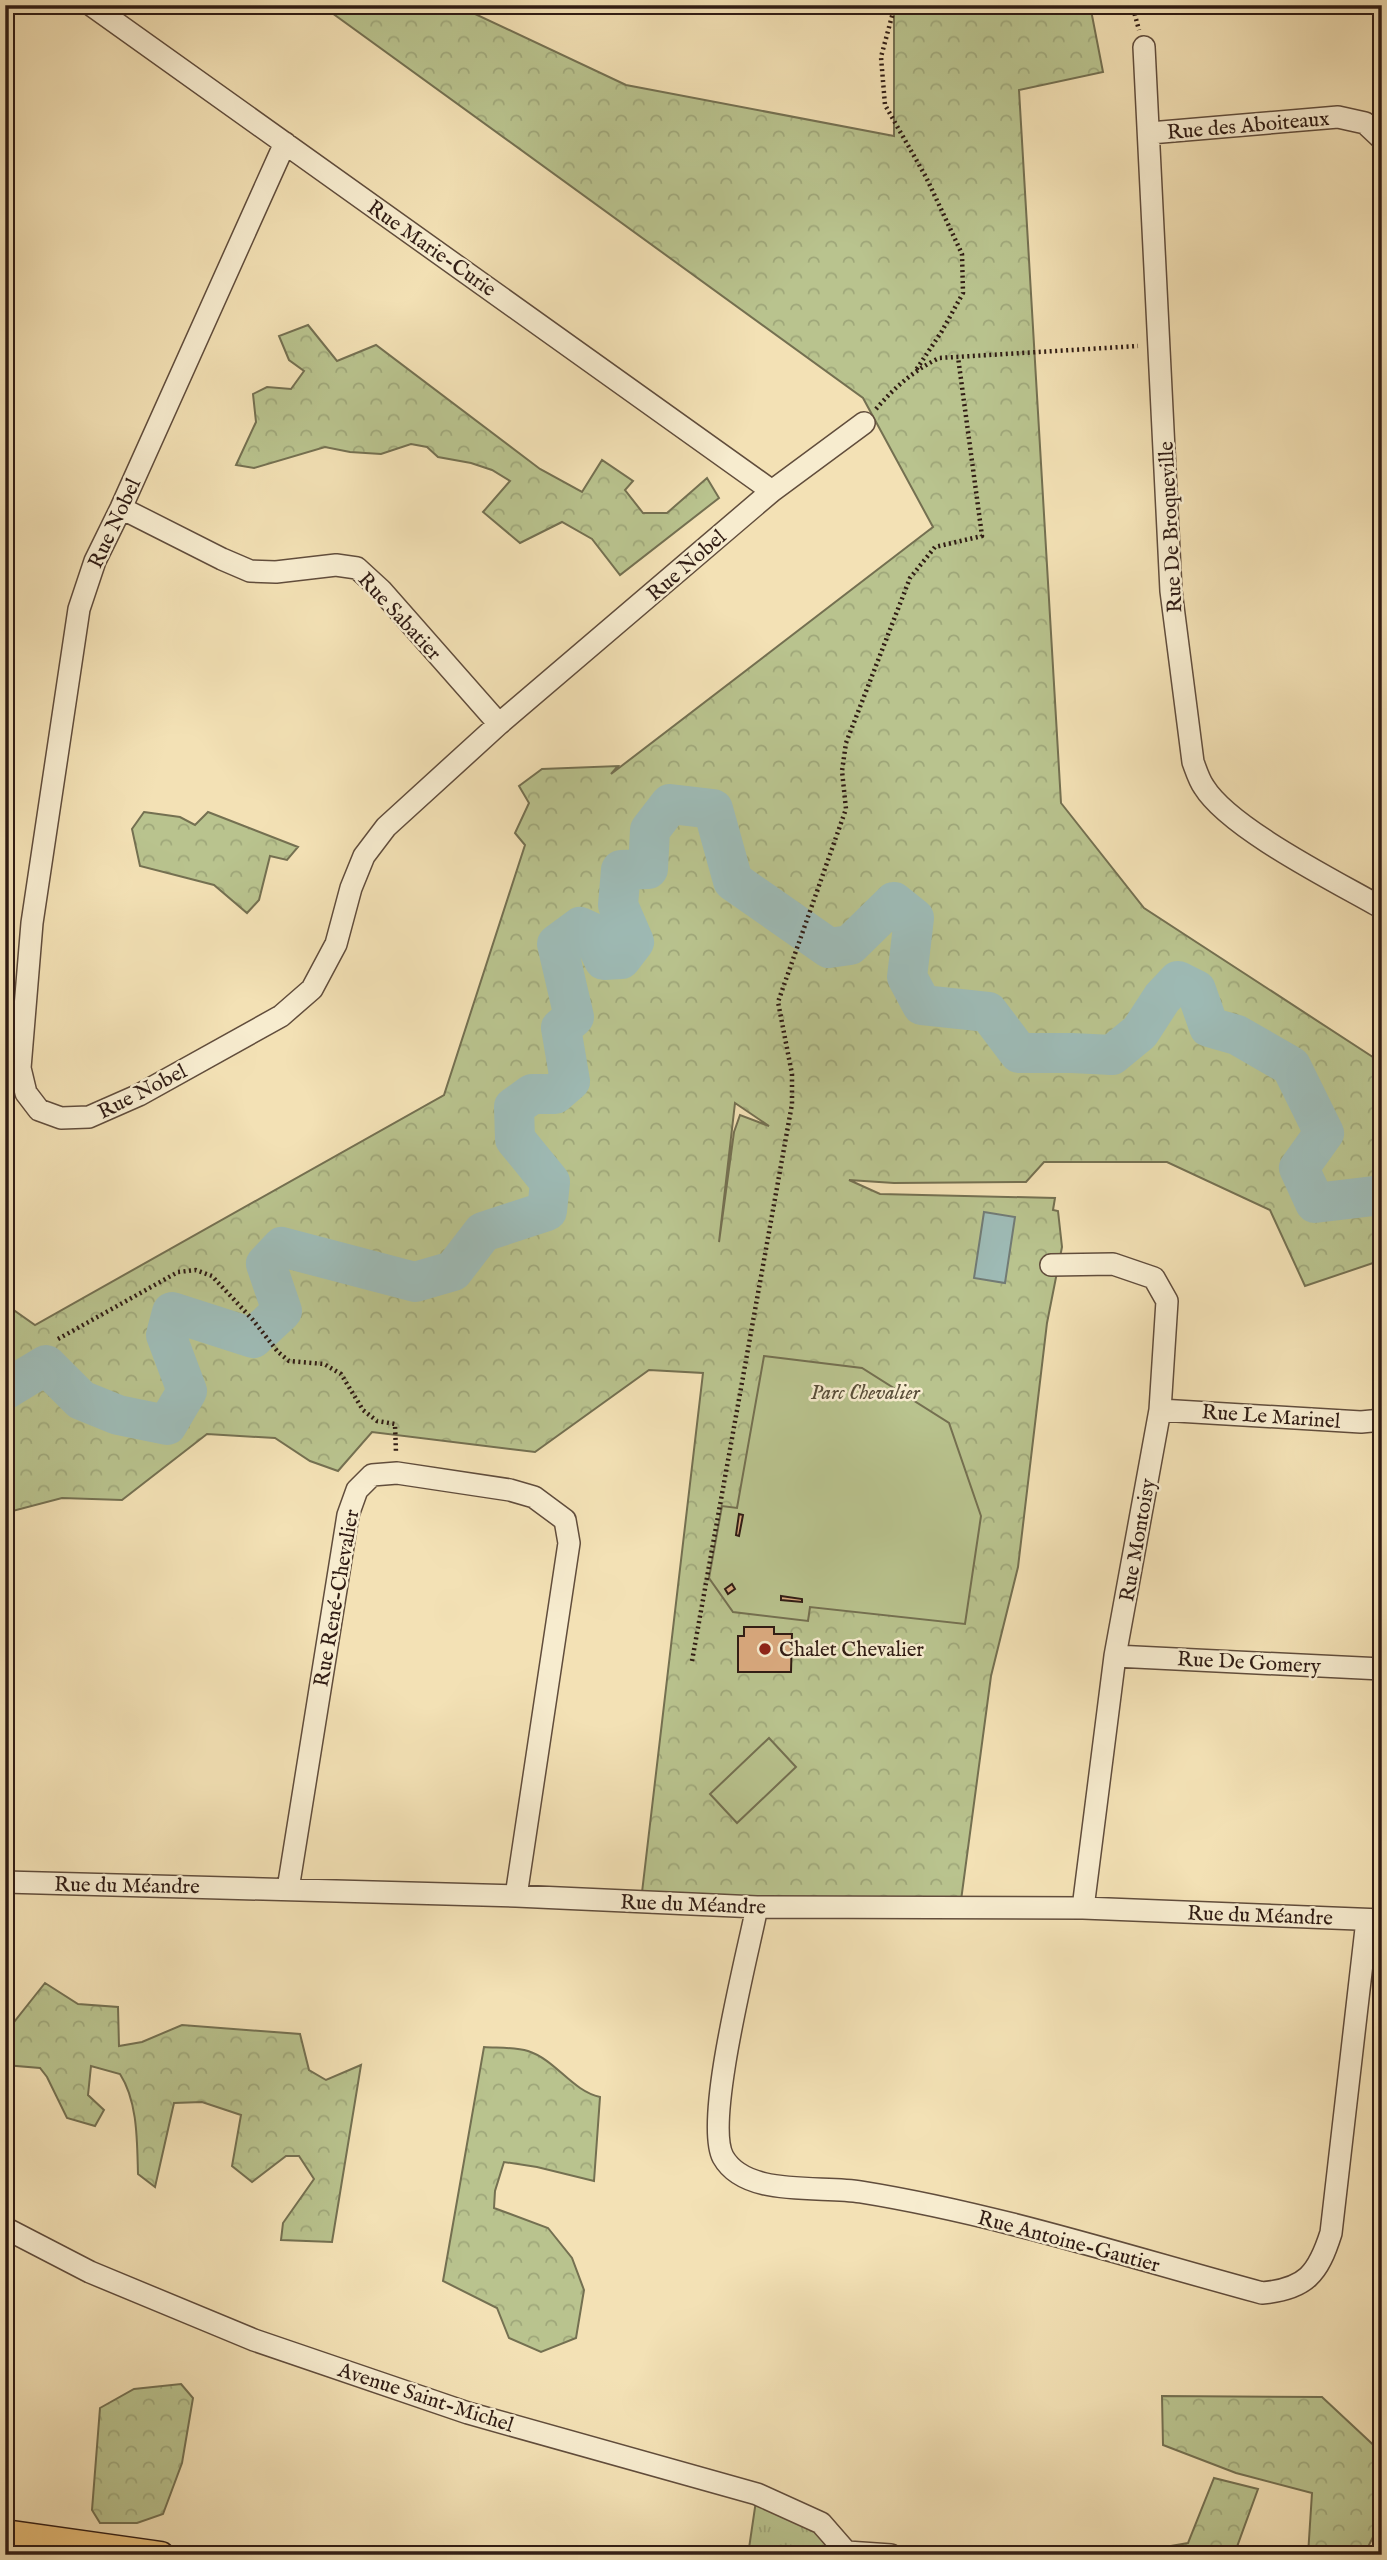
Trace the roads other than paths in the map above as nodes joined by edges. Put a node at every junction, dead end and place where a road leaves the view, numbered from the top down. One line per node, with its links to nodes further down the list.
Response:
1 (91, 5): 5 (street, Rue Marie-Curie)
2 (1144, 47): 3 (street, Rue De Broqueville)
3 (1150, 133): 4 (street, Rue des Aboiteaux); 10 (street, Rue De Broqueville)
4 (1382, 139)
5 (285, 144): 7 (street, Rue Marie-Curie); 8 (street, Rue Nobel)
6 (864, 423): 7 (street, Rue Nobel)
7 (772, 491): 9 (street, Rue Nobel)
8 (121, 508): 9 (street, Rue Sabatier); 9 (street, Rue Nobel)
9 (499, 724)
10 (1382, 908)
11 (1051, 1265): 12 (street, Rue Montoisy)
12 (1160, 1410): 13 (street, Rue Le Marinel); 14 (street, Rue Montoisy)
13 (1382, 1420)
14 (1115, 1656): 15 (street, Rue De Gomery); 20 (street, Rue Montoisy)
15 (1382, 1669)
16 (5, 1882): 17 (street, Rue du Méandre)
17 (288, 1889): 18 (street, Rue du Méandre); 18 (street, Rue René-Chevalier)
18 (516, 1896): 19 (street, Rue du Méandre)
19 (757, 1907): 20 (street, Rue du Méandre); 21 (street, Rue Antoine-Gautier)
20 (1083, 1908): 21 (street, Rue du Méandre)
21 (1374, 1920)
22 (5, 2228): 24 (street, Avenue Saint-Michel)
23 (5, 2533): 25 (main road)
24 (848, 2553): 26 (street, Avenue Saint-Michel)
25 (160, 2555)
26 (891, 2555)

